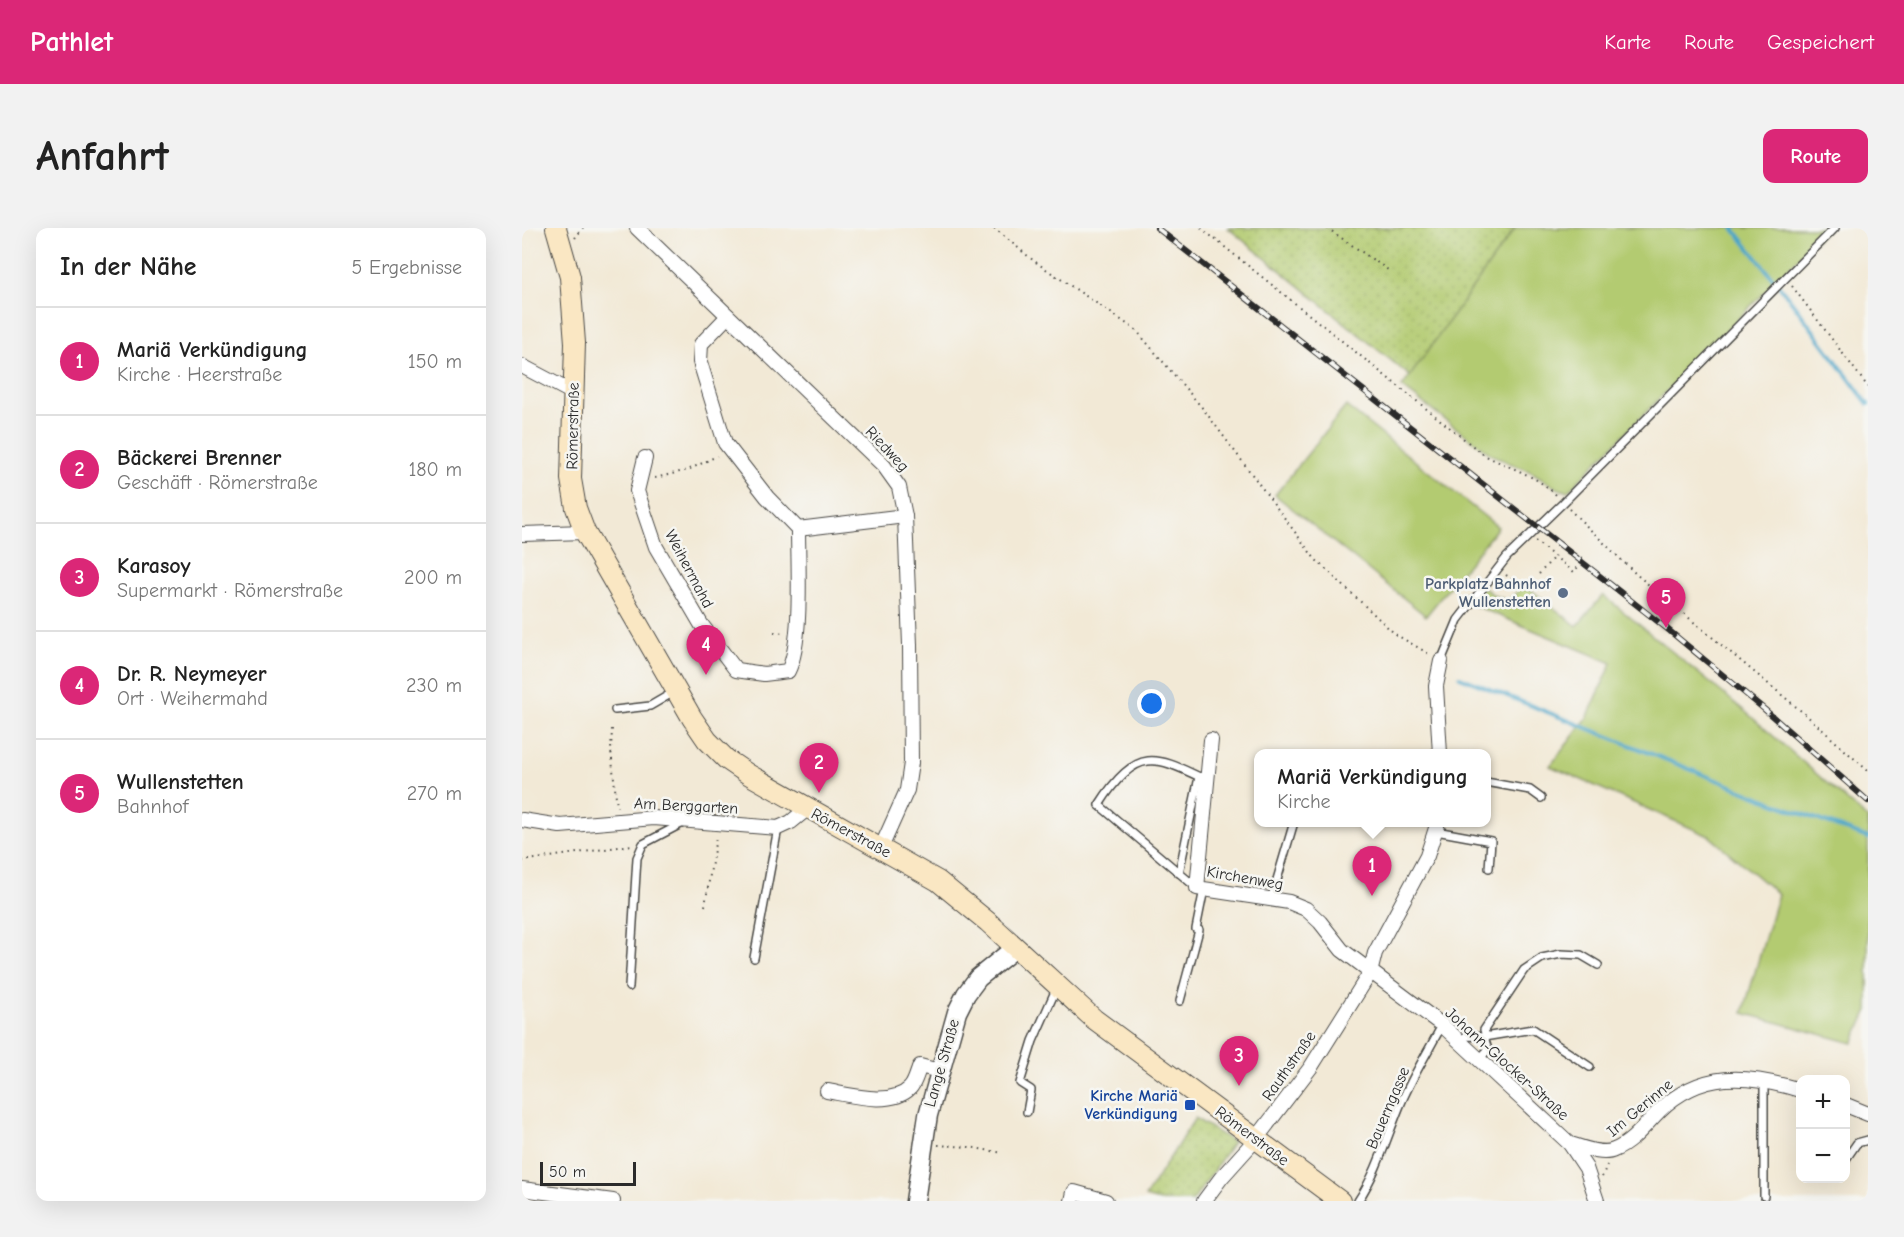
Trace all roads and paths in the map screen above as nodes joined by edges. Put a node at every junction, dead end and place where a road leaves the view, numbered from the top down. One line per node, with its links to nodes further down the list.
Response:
1 (556, 228): 12 (main road, Römerstraße)
2 (637, 228): 9 (street, Riedweg)
3 (994, 228): 27 (path)
4 (1201, 228): 16 (path)
5 (1327, 228): 7 (path)
6 (1835, 228): 8 (lane)
7 (1388, 270)
8 (1785, 277): 11 (path); 16 (lane)
9 (728, 316): 13 (street); 17 (street, Riedweg)
10 (522, 366): 12 (street)
11 (1868, 387)
12 (573, 393): 19 (main road, Römerstraße)
13 (730, 449): 15 (path); 18 (street)
14 (645, 458): 15 (street, Weihermahd)
15 (639, 481): 18 (street, Weihermahd)
16 (1563, 503): 21 (lane); 33 (path)
17 (904, 516): 18 (street); 46 (street, Riedweg)
18 (798, 529)
19 (585, 532): 20 (street); 28 (main road, Römerstraße)
20 (522, 534)
21 (1528, 536): 22 (path); 24 (lane)
22 (1554, 557): 23 (path); 25 (path)
23 (1581, 563)
24 (1498, 568): 26 (path); 27 (lane)
25 (1539, 574)
26 (1518, 584)
27 (1441, 661): 32 (street)
28 (675, 691): 29 (lane); 37 (main road, Römerstraße)
29 (615, 710)
30 (612, 729): 39 (path)
31 (1211, 740): 34 (street, Kirchenweg)
32 (1440, 749)
33 (1868, 771)
34 (1203, 779): 49 (lane); 49 (lane); 50 (street, Kirchenweg)
35 (1491, 783): 36 (lane)
36 (1541, 798)
37 (807, 809): 44 (street); 46 (main road, Römerstraße)
38 (522, 820): 39 (street, Am Berggarten)
39 (618, 820): 40 (street, Am Berggarten)
40 (687, 820): 41 (street, Am Berggarten); 45 (lane)
41 (718, 822): 44 (street, Am Berggarten); 52 (path)
42 (1293, 827): 51 (lane)
43 (1437, 827): 48 (lane); 56 (street, Rauthstraße)
44 (778, 828): 54 (lane)
45 (643, 844): 47 (path); 57 (lane)
46 (881, 848): 53 (main road, Römerstraße)
47 (522, 861)
48 (1489, 868)
49 (1179, 873): 50 (lane)
50 (1200, 888): 51 (street, Kirchenweg); 59 (lane)
51 (1271, 900): 56 (street, Kirchenweg)
52 (705, 906)
53 (1015, 948): 58 (main road, Römerstraße); 65 (street, Lange Straße)
54 (754, 958)
55 (1598, 965): 61 (lane)
56 (1370, 973): 60 (street, Johann-Glocker-Straße); 72 (street, Rauthstraße)
57 (629, 987)
58 (1057, 987): 70 (lane); 72 (main road, Römerstraße)
59 (1180, 1001)
60 (1442, 1025): 62 (street, Johann-Glocker-Straße); 88 (lane, Bauerngasse)
61 (1485, 1037): 62 (lane); 63 (lane); 64 (lane)
62 (1460, 1042): 63 (street, Johann-Glocker-Straße)
63 (1479, 1059): 75 (street, Johann-Glocker-Straße)
64 (1590, 1067)
65 (939, 1071): 68 (street); 74 (street, Lange Straße)
66 (1764, 1082): 67 (street, Im Gerinne); 76 (street, Im Gerinne); 81 (lane)
67 (1796, 1088)
68 (827, 1091)
69 (1850, 1107): 71 (street)
70 (1027, 1112)
71 (1868, 1114)
72 (1256, 1139): 86 (street, Rauthstraße); 87 (main road, Römerstraße)
73 (1868, 1140): 77 (lane)
74 (922, 1143): 78 (path); 84 (street, Lange Straße)
75 (1570, 1144): 76 (street, Im Gerinne); 82 (street, Johann-Glocker-Straße)
76 (1613, 1152): 82 (path)
77 (1850, 1152)
78 (1003, 1153)
79 (522, 1190): 83 (street)
80 (1073, 1196): 85 (street)
81 (1764, 1196)
82 (1596, 1197)
83 (613, 1201)
84 (915, 1201)
85 (1106, 1201)
86 (1204, 1201)
87 (1340, 1201)
88 (1358, 1201)

